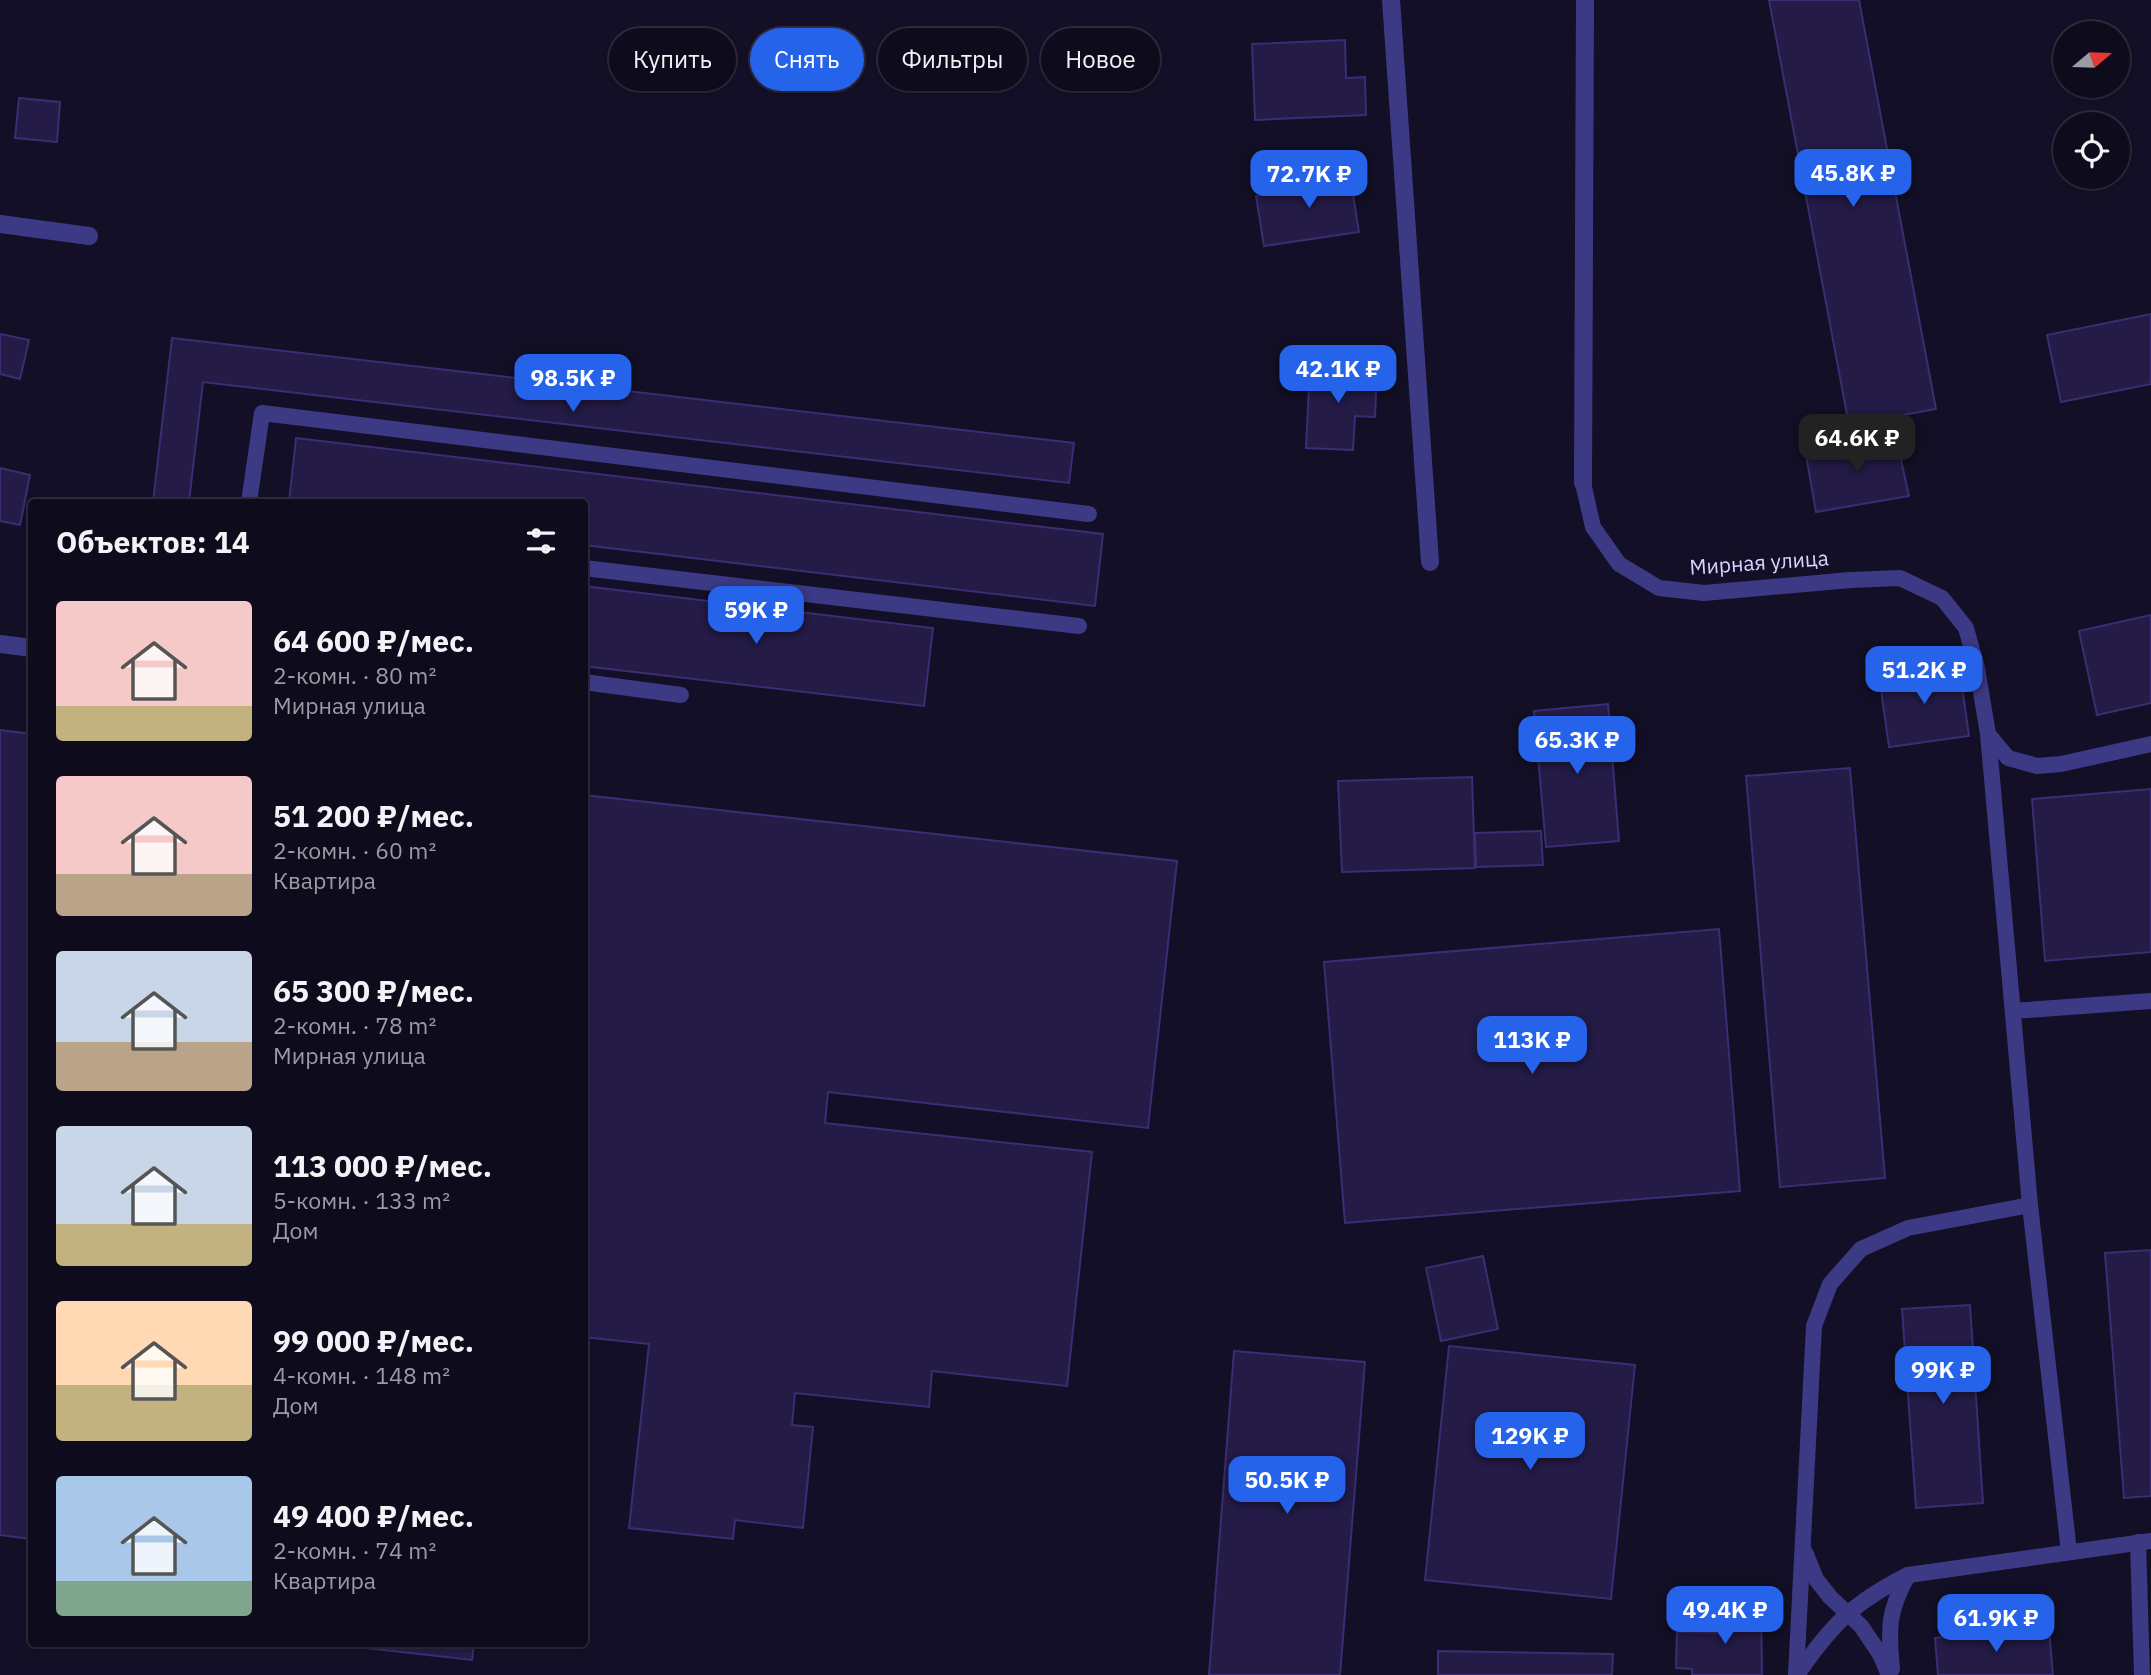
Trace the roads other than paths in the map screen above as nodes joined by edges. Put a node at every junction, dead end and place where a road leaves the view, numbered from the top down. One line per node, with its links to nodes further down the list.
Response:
1 (1391, 0): 8 (street)
2 (1585, 0): 5 (street, Мирная улица)
3 (0, 225): 4 (street)
4 (89, 236)
5 (1583, 483): 15 (lane, Мирная улица)
6 (249, 499): 7 (lane)
7 (1089, 514)
8 (1430, 562)
9 (588, 568): 10 (lane)
10 (1079, 626)
11 (0, 644): 12 (street)
12 (28, 648)
13 (588, 683): 14 (lane)
14 (681, 695)
15 (1988, 734): 16 (lane); 18 (lane, Мирная улица)
16 (2151, 744)
17 (2151, 1001): 18 (lane)
18 (2013, 1011): 19 (lane, Мирная улица)
19 (2030, 1205): 21 (lane); 22 (lane, Мирная улица)
20 (2145, 1542): 22 (lane); 27 (lane)
21 (1803, 1548): 24 (lane); 25 (lane)
22 (2069, 1552): 23 (lane)
23 (1908, 1575): 24 (lane); 26 (lane)
24 (1848, 1612): 25 (lane); 26 (lane)
25 (1796, 1675)
26 (1890, 1675)
27 (2142, 1675)

